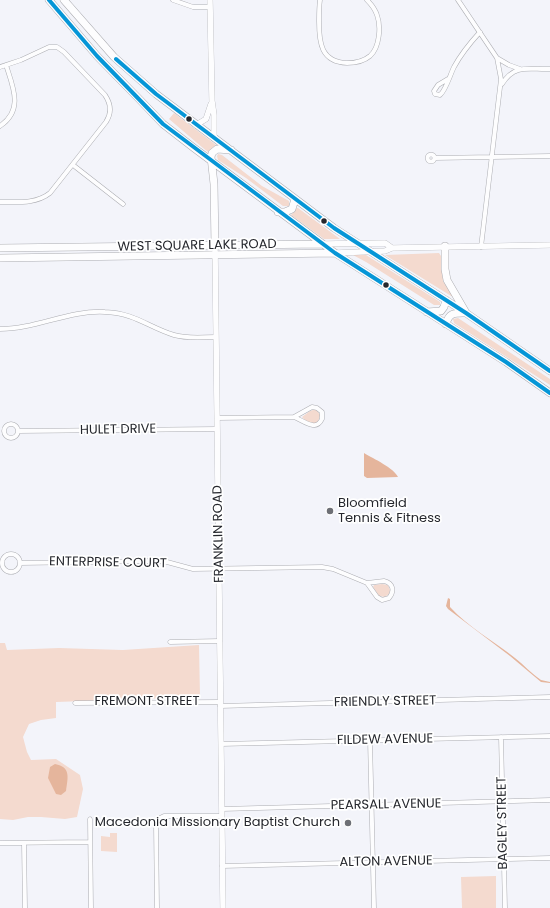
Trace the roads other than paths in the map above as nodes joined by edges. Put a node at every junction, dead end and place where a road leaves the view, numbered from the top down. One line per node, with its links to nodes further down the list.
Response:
1 (49, 0): 25 (highway)
2 (64, 0): 18 (highway)
3 (173, 0): 8 (street)
4 (210, 0): 8 (street)
5 (320, 0): 6 (street)
6 (367, 0)
7 (458, 0): 9 (street)
8 (210, 7): 17 (street)
9 (480, 32): 10 (street); 15 (street)
10 (497, 58): 14 (street); 16 (street)
11 (6, 65): 12 (street); 19 (street); 26 (street)
12 (0, 67)
13 (550, 68): 14 (street)
14 (521, 69): 16 (street)
15 (448, 79)
16 (502, 84): 23 (street)
17 (212, 102): 18 (street); 20 (street)
18 (196, 124): 20 (highway)
19 (0, 126)
20 (214, 137): 21 (highway)
21 (230, 150): 25 (highway); 27 (highway)
22 (550, 156): 23 (street)
23 (491, 157): 24 (street); 36 (street)
24 (435, 158)
25 (211, 160): 30 (highway); 34 (highway, FRANKLIN ROAD)
26 (73, 165): 28 (street); 29 (street)
27 (295, 199): 30 (highway); 31 (highway)
28 (0, 202)
29 (123, 204)
30 (278, 212): 32 (highway)
31 (356, 243): 32 (street, WEST SQUARE LAKE ROAD); 38 (street, WEST SQUARE LAKE ROAD); 39 (highway)
32 (322, 244): 34 (highway, WEST SQUARE LAKE ROAD); 40 (highway)
33 (550, 245): 36 (street, WEST SQUARE LAKE ROAD)
34 (215, 246): 37 (highway, WEST SQUARE LAKE ROAD); 41 (street, FRANKLIN ROAD)
35 (445, 246): 36 (street, WEST SQUARE LAKE ROAD); 38 (street, WEST SQUARE LAKE ROAD); 45 (highway)
36 (482, 246)
37 (0, 248)
38 (392, 248): 39 (street, WEST SQUARE LAKE ROAD)
39 (370, 252): 40 (street, WEST SQUARE LAKE ROAD); 43 (highway)
40 (335, 253): 41 (highway, WEST SQUARE LAKE ROAD); 44 (highway)
41 (215, 255): 42 (highway, WEST SQUARE LAKE ROAD); 48 (street, FRANKLIN ROAD)
42 (0, 258)
43 (446, 300): 44 (highway); 45 (highway)
44 (427, 312): 46 (highway)
45 (466, 313): 46 (highway); 49 (highway)
46 (446, 324): 50 (highway)
47 (0, 329): 48 (street)
48 (216, 337): 52 (street, FRANKLIN ROAD)
49 (550, 371)
50 (550, 393)
51 (294, 417): 51 (street); 52 (street)
52 (217, 418): 53 (street, FRANKLIN ROAD)
53 (218, 429): 54 (street, HULET DRIVE); 56 (street, FRANKLIN ROAD)
54 (18, 431)
55 (20, 563): 55 (street, ENTERPRISE COURT); 56 (street, ENTERPRISE COURT)
56 (219, 568): 57 (street, ENTERPRISE COURT); 58 (street, FRANKLIN ROAD)
57 (367, 583): 57 (street)
58 (220, 641): 59 (street); 62 (street, FRANKLIN ROAD)
59 (170, 642)
60 (550, 697): 62 (street, FRIENDLY STREET)
61 (75, 703): 62 (street, FREMONT STREET)
62 (220, 704): 66 (street, FRANKLIN ROAD)
63 (550, 736): 64 (street, FILDEW AVENUE)
64 (501, 737): 65 (street, FILDEW AVENUE); 68 (street, BAGLEY STREET)
65 (370, 740): 66 (street, FILDEW AVENUE); 69 (street)
66 (221, 744): 70 (street, FRANKLIN ROAD)
67 (550, 800): 68 (street, PEARSALL AVENUE)
68 (502, 802): 69 (street, PEARSALL AVENUE); 77 (street, BAGLEY STREET)
69 (372, 805): 70 (street, PEARSALL AVENUE); 78 (street)
70 (222, 809): 71 (street, FRANKLIN ROAD)
71 (222, 816): 79 (street, FRANKLIN ROAD); 82 (street)
72 (90, 819): 74 (street)
73 (24, 842): 74 (street); 75 (street); 80 (street)
74 (90, 842): 81 (street)
75 (0, 843)
76 (550, 858): 77 (street, ALTON AVENUE)
77 (504, 859): 78 (street, ALTON AVENUE); 85 (street, BAGLEY STREET)
78 (373, 862): 79 (street, ALTON AVENUE); 84 (street)
79 (222, 866): 83 (street, FRANKLIN ROAD)
80 (24, 908)
81 (91, 908)
82 (157, 908)
83 (223, 908)
84 (374, 908)
85 (504, 908)

